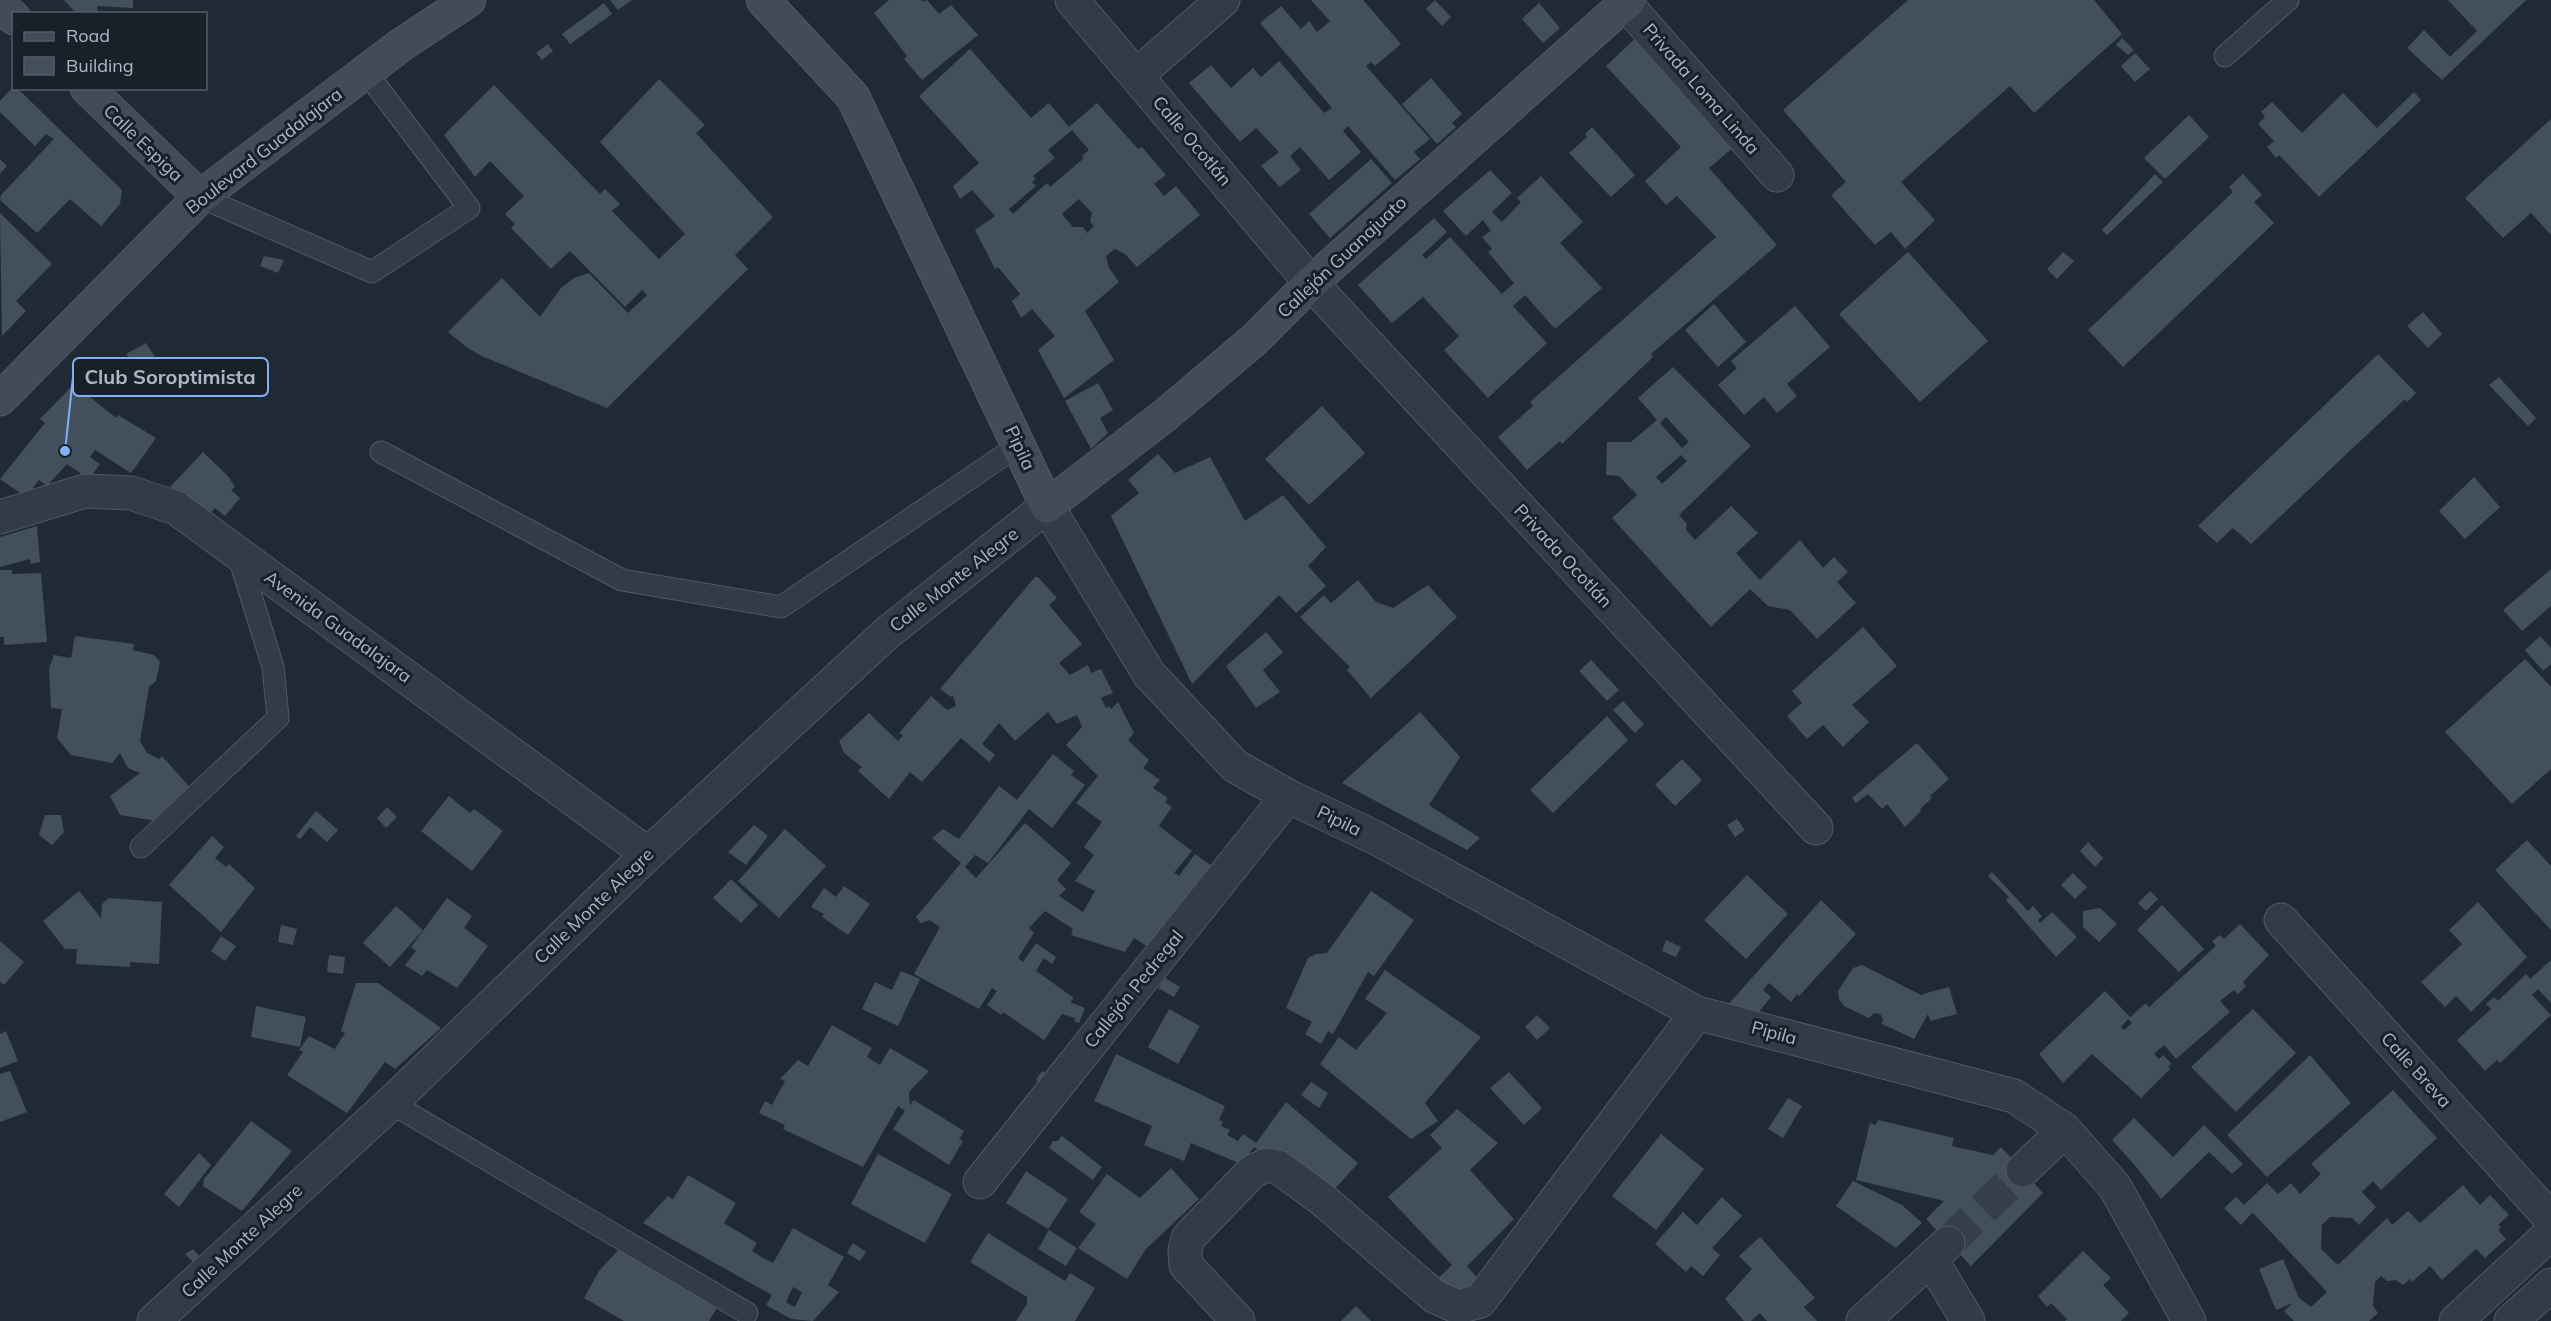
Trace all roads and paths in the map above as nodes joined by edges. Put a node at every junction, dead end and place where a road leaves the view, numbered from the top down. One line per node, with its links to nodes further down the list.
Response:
1 (469, 0): 10 (main road, Boulevard Guadalajara)
2 (763, 0): 17 (main road, Pipila)
3 (1072, 0): 11 (street, Calle Ocotlán)
4 (1223, 0): 11 (street)
5 (2288, 0): 9 (lane)
6 (1627, 2): 13 (street, Privada Loma Linda); 15 (main road, Callejón Guanajuato)
7 (0, 5): 8 (main road)
8 (12, 16)
9 (2224, 56)
10 (366, 72): 14 (main road, Boulevard Guadalajara); 14 (lane)
11 (1137, 75): 15 (street, Calle Ocotlán)
12 (89, 90): 14 (main road, Calle Espiga)
13 (1777, 175)
14 (200, 197): 16 (main road, Boulevard Guadalajara)
15 (1311, 283): 19 (main road, Callejón Guanajuato); 23 (street, Privada Ocotlán)
16 (0, 399)
17 (1019, 445): 18 (lane); 19 (main road, Pipila)
18 (381, 452)
19 (1047, 506): 22 (street, Pipila); 25 (street, Calle Monte Alegre)
20 (0, 517): 21 (street, Avenida Guadalajara)
21 (238, 553): 24 (lane); 25 (street, Avenida Guadalajara)
22 (1288, 796): 27 (street, Pipila); 31 (street, Callejón Pedregal)
23 (1816, 828)
24 (141, 847)
25 (648, 854): 28 (street, Calle Monte Alegre)
26 (2281, 920): 32 (street, Calle Breva)
27 (1697, 1013): 29 (street, Pipila); 37 (street)
28 (391, 1103): 35 (lane); 36 (street, Calle Monte Alegre)
29 (2065, 1130): 30 (street); 40 (street, Pipila)
30 (2023, 1170)
31 (981, 1182)
32 (2551, 1219)
33 (2551, 1233): 41 (street)
34 (2551, 1285): 42 (street)
35 (747, 1313)
36 (154, 1321)
37 (1239, 1321)
38 (1863, 1321): 39 (street)
39 (1968, 1321)
40 (2189, 1321)
41 (2456, 1321)
42 (2511, 1321)

